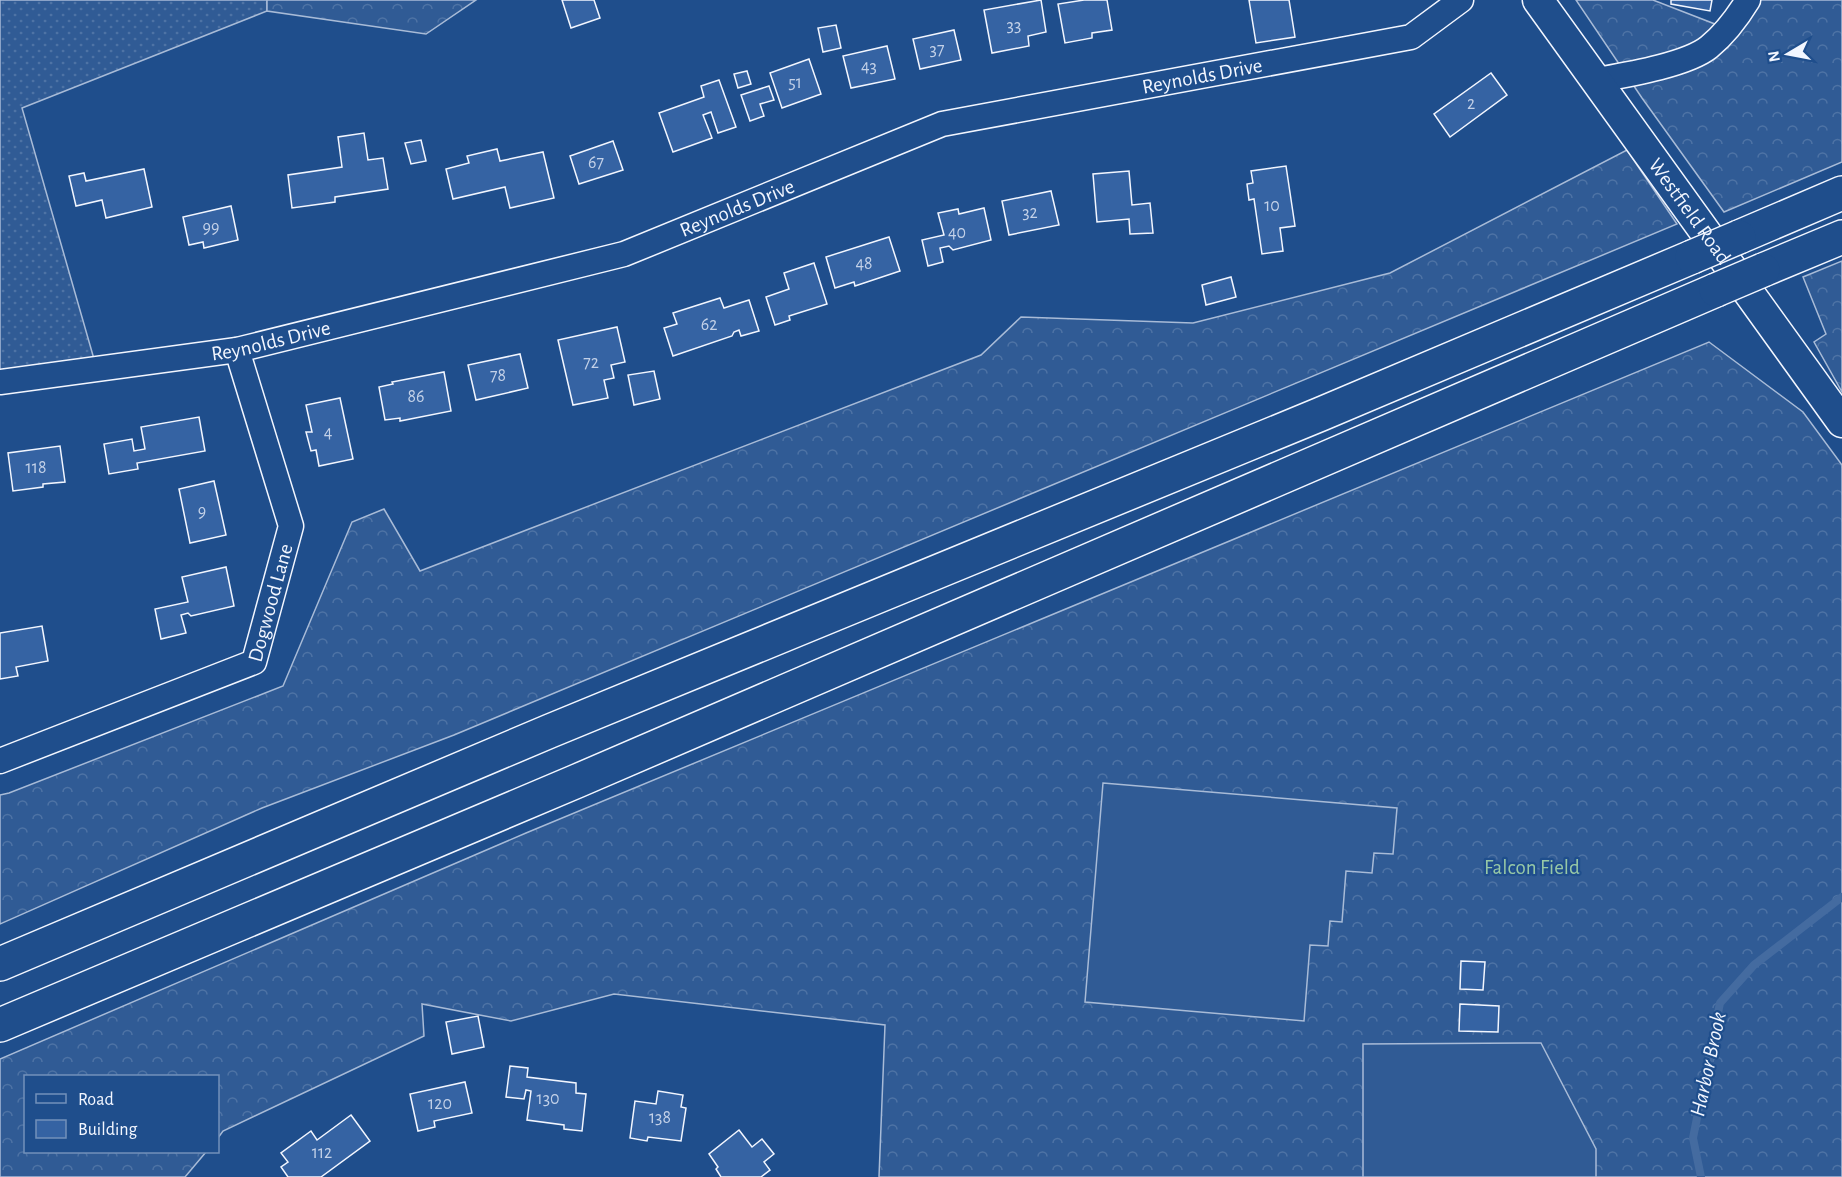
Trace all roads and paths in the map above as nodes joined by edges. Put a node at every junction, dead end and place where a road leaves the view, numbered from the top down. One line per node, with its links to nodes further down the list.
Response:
1 (1461, 0): 7 (street, Reynolds Drive)
2 (1538, 0): 4 (street, Westfield Road)
3 (1748, 0): 4 (street)
4 (1597, 80): 9 (street, Westfield Road)
5 (1842, 194): 11 (highway, bridge)
6 (1842, 237): 12 (highway, bridge)
7 (237, 350): 8 (street, Reynolds Drive); 10 (street, Dogwood Lane)
8 (0, 382)
9 (1842, 422)
10 (0, 761)
11 (0, 964)
12 (0, 1025)

